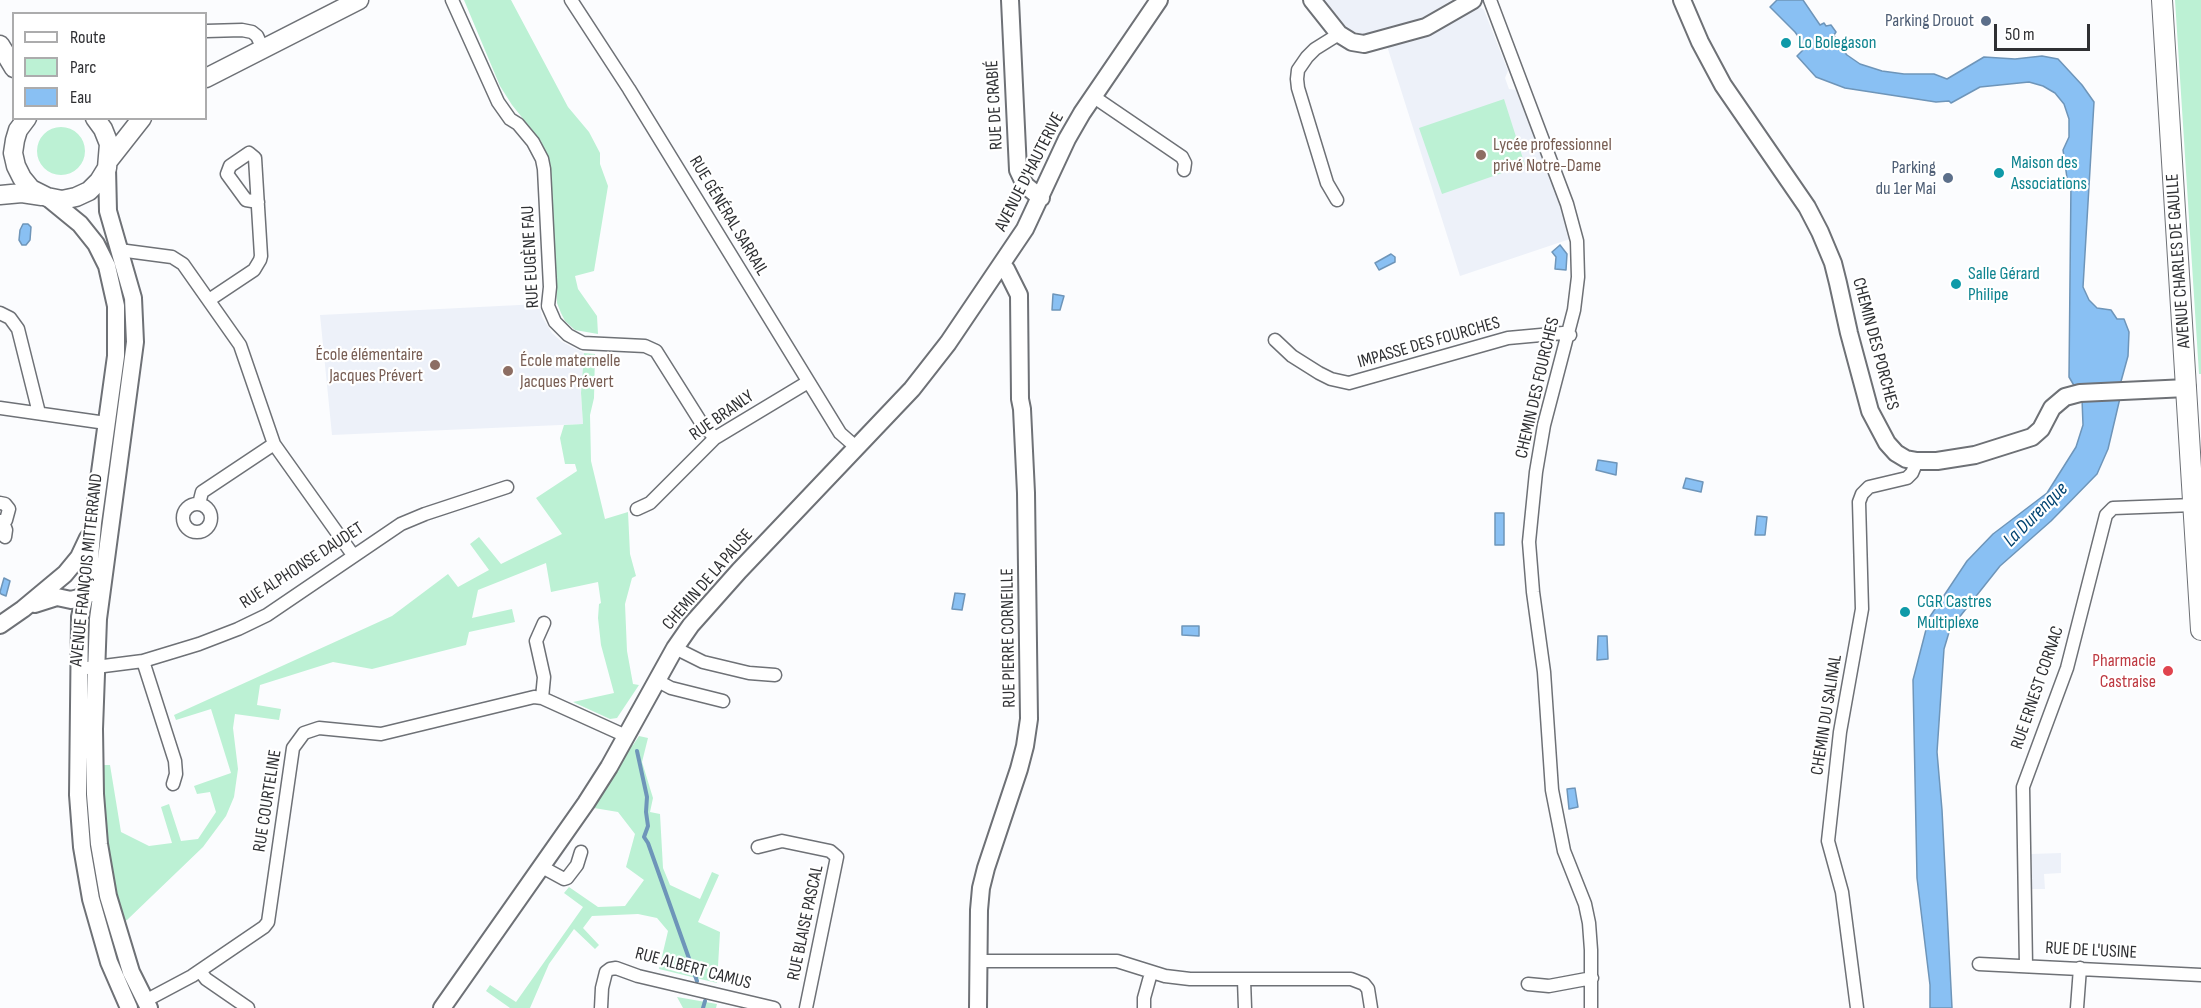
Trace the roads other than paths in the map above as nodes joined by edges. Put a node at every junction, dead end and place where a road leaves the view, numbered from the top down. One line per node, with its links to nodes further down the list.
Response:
1 (359, 0): 14 (main road)
2 (452, 0): 40 (street, RUE EUGÈNE FAU)
3 (571, 0): 35 (street, RUE GÉNÉRAL SARRAIL)
4 (1010, 0): 26 (street, RUE DE CRABIÉ)
5 (1160, 0): 17 (street, AVENUE D'HAUTERIVE)
6 (1312, 0): 13 (street)
7 (1473, 0): 13 (street)
8 (1490, 0): 33 (street, CHEMIN DES FOURCHES)
9 (1682, 0): 43 (street, CHEMIN DES PORCHES)
10 (2162, 0): 36 (main road, AVENUE CHARLES DE GAULLE)
11 (207, 31): 14 (street)
12 (0, 33): 15 (main road)
13 (1339, 34): 27 (street)
14 (263, 49): 16 (main road)
15 (6, 54)
16 (207, 77)
17 (1094, 97): 23 (street); 26 (street, AVENUE D'HAUTERIVE)
18 (97, 120): 22 (main road)
19 (141, 120): 22 (main road)
20 (21, 127): 21 (main road); 25 (main road)
21 (0, 159)
22 (108, 164): 25 (main road); 29 (street, AVENUE FRANÇOIS MITTERRAND)
23 (1184, 170)
24 (0, 195): 25 (main road)
25 (45, 196): 39 (street, AVENUE FRANÇOIS MITTERRAND)
26 (1041, 198): 30 (street, AVENUE D'HAUTERIVE)
27 (1337, 200)
28 (258, 202): 31 (street)
29 (119, 250): 31 (street); 54 (street, AVENUE FRANÇOIS MITTERRAND)
30 (1001, 266): 42 (street, CHEMIN DE LA PAUSE); 72 (street, RUE PIERRE CORNEILLE)
31 (209, 300): 41 (street)
32 (0, 313): 38 (street)
33 (1570, 335): 34 (street, IMPASSE DES FOURCHES); 79 (street, CHEMIN DES FOURCHES)
34 (1275, 340)
35 (808, 382): 40 (street, RUE BRANLY); 42 (street, RUE GÉNÉRAL SARRAIL)
36 (2187, 387): 43 (street); 47 (main road, AVENUE CHARLES DE GAULLE)
37 (0, 408): 38 (street)
38 (39, 413): 39 (street)
39 (106, 423): 50 (street, AVENUE FRANÇOIS MITTERRAND)
40 (715, 438): 48 (street, RUE BRANLY)
41 (274, 444): 46 (street); 52 (street)
42 (857, 448): 59 (street, CHEMIN DE LA PAUSE)
43 (1917, 461): 94 (street, CHEMIN DU SALINAL)
44 (507, 487): 52 (street, RUE ALPHONSE DAUDET)
45 (0, 503): 49 (street)
46 (199, 504)
47 (2194, 505): 58 (main road, AVENUE CHARLES DE GAULLE); 74 (street, RUE ERNEST CORNAC)
48 (637, 509)
49 (2, 521): 51 (street)
50 (93, 522): 53 (street); 54 (street, AVENUE FRANÇOIS MITTERRAND)
51 (5, 537)
52 (353, 555): 60 (street, RUE ALPHONSE DAUDET)
53 (65, 574): 54 (street); 55 (street)
54 (90, 592): 55 (street); 61 (street, AVENUE FRANÇOIS MITTERRAND); 62 (street, AVENUE FRANÇOIS MITTERRAND)
55 (24, 609): 57 (street)
56 (544, 622): 65 (street)
57 (0, 625)
58 (2201, 630)
59 (675, 648): 63 (street); 64 (street, CHEMIN DE LA PAUSE)
60 (143, 661): 61 (street, RUE ALPHONSE DAUDET); 68 (street)
61 (95, 668): 62 (street, RUE ALPHONSE DAUDET); 82 (street, AVENUE FRANÇOIS MITTERRAND)
62 (78, 669): 83 (street, AVENUE FRANÇOIS MITTERRAND)
63 (775, 675)
64 (656, 680): 66 (street); 67 (street, CHEMIN DE LA PAUSE)
65 (542, 698): 67 (street, RUE COURTELINE); 76 (street, RUE COURTELINE)
66 (723, 701)
67 (626, 736): 71 (street, CHEMIN DE LA PAUSE)
68 (173, 784)
69 (758, 847): 88 (street, RUE BLAISE PASCAL)
70 (581, 852): 71 (street)
71 (542, 867): 85 (street, CHEMIN DE LA PAUSE)
72 (979, 961): 77 (street); 89 (street, RUE PIERRE CORNEILLE)
73 (1979, 964): 74 (street, RUE DE L'USINE)
74 (2026, 966): 75 (street, RUE DE L'USINE)
75 (2080, 968): 78 (street, RUE DE L'USINE); 95 (street)
76 (200, 971): 82 (street, RUE COURTELINE); 84 (street)
77 (1151, 973): 80 (street); 90 (street)
78 (2201, 975)
79 (1592, 978): 81 (street); 93 (street, CHEMIN DES FOURCHES)
80 (1244, 980): 91 (street); 92 (street)
81 (1528, 984)
82 (147, 1005)
83 (129, 1008)
84 (248, 1008)
85 (442, 1008)
86 (601, 1008): 87 (street, RUE ALBERT CAMUS)
87 (771, 1008)
88 (806, 1008)
89 (978, 1008)
90 (1144, 1008)
91 (1245, 1008)
92 (1371, 1008)
93 (1591, 1008)
94 (1857, 1008)
95 (2077, 1008)

